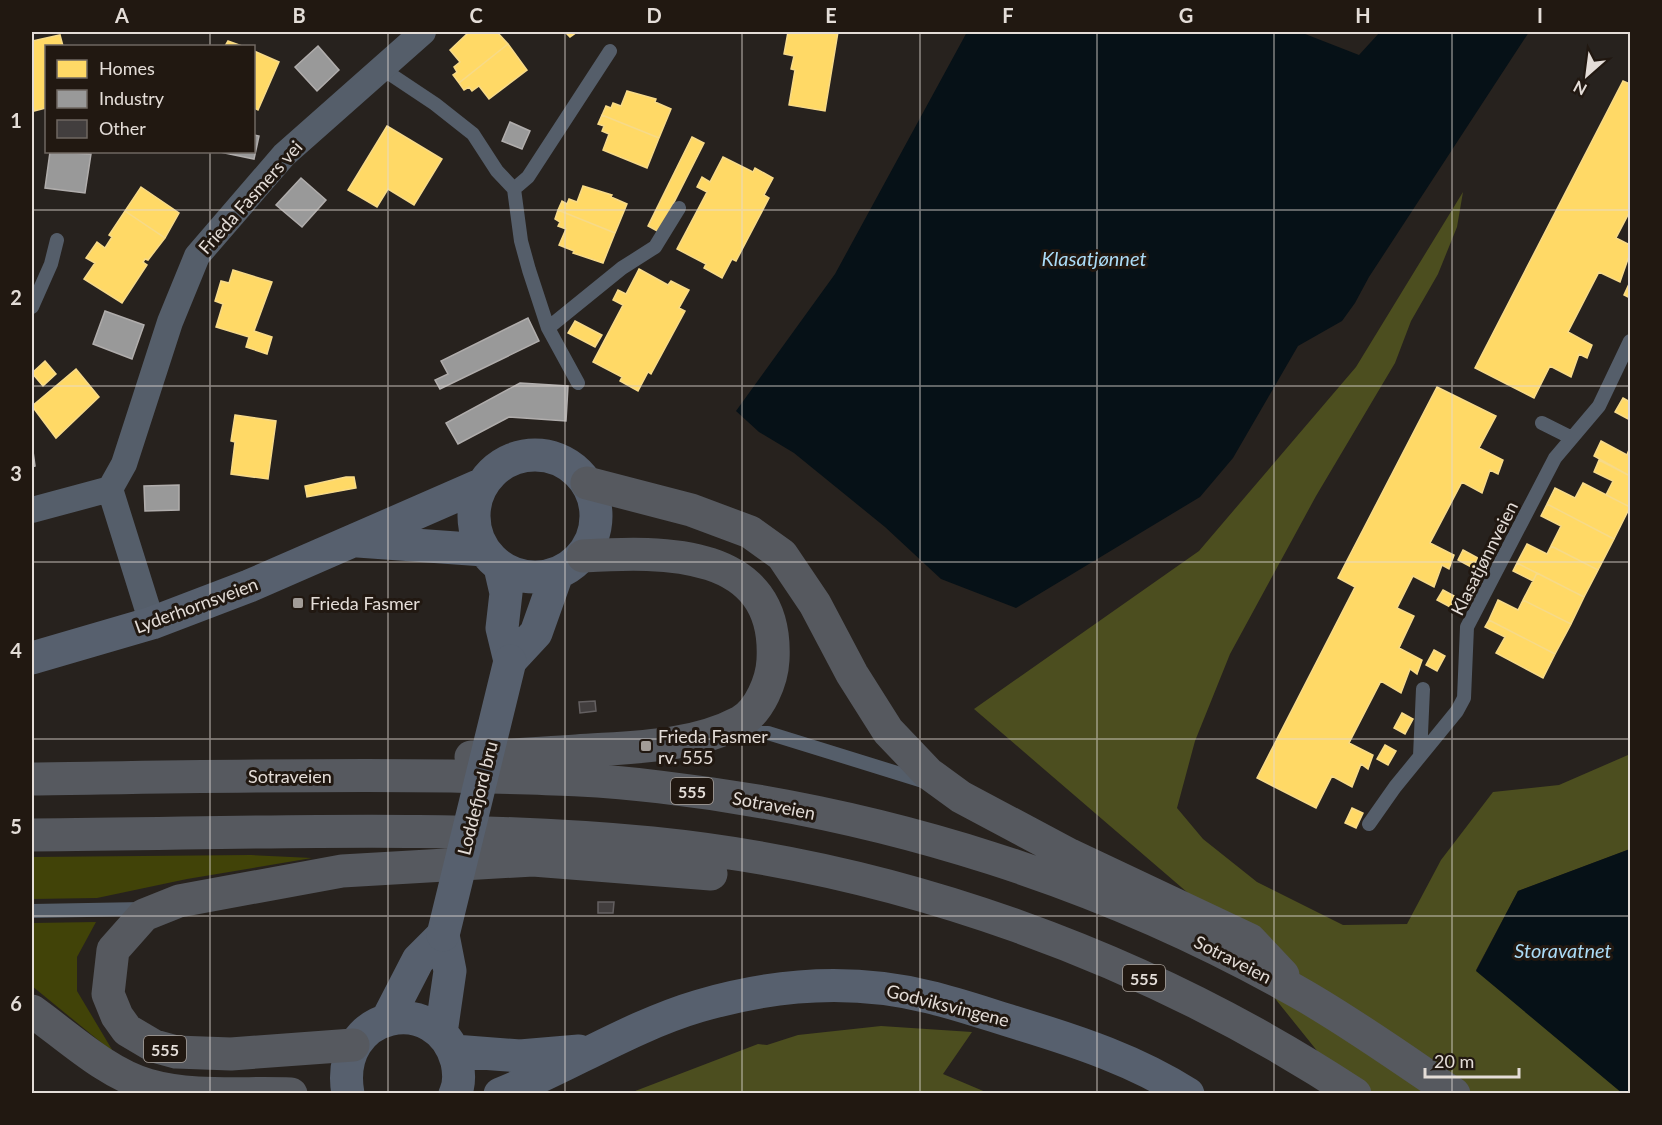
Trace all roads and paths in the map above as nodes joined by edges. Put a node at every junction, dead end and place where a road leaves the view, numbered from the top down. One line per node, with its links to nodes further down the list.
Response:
1 (423, 32): 3 (street, Frieda Fasmers vei)
2 (610, 51): 4 (lane)
3 (381, 68): 4 (lane); 15 (street, Frieda Fasmers vei)
4 (514, 189): 8 (lane)
5 (679, 208): 8 (lane)
6 (57, 240): 7 (lane)
7 (32, 307)
8 (548, 328): 10 (lane)
9 (1630, 341): 12 (lane, Klasatjønnveien)
10 (578, 383)
11 (1542, 423): 12 (lane)
12 (1572, 438): 25 (lane, Klasatjønnveien)
13 (587, 483): 14 (main road); 19 (main road); 27 (highway, 555)
14 (483, 484): 17 (main road, Lyderhornsveien); 18 (main road)
15 (110, 489): 16 (street); 20 (street)
16 (32, 510)
17 (356, 540): 18 (main road, Lyderhornsveien); 20 (main road, Lyderhornsveien)
18 (492, 559): 19 (main road); 22 (main road)
19 (570, 565): 22 (main road); 24 (highway, 555)
20 (152, 623): 21 (main road, Lyderhornsveien)
21 (32, 658)
22 (510, 661): 33 (main road, Loddefjord bru, bridge)
23 (1423, 689): 25 (lane)
24 (714, 733): 26 (highway, 555); 27 (lane, 555)
25 (1420, 756): 28 (lane, Klasatjønnveien)
26 (39, 778): 34 (highway, Sotraveien / 555)
27 (961, 796): 34 (highway, 555)
28 (1368, 824)
29 (32, 836): 30 (highway, 555)
30 (918, 895): 31 (highway, 555); 45 (highway, 555)
31 (156, 910): 32 (lane, 555); 38 (highway, 555)
32 (32, 911)
33 (443, 935): 36 (main road); 37 (main road)
34 (1301, 994): 46 (highway, Sotraveien / 555)
35 (32, 1011): 40 (highway, 555)
36 (387, 1020): 37 (main road); 38 (main road)
37 (448, 1042): 39 (main road, Godviksvingene); 42 (main road)
38 (353, 1045): 41 (main road)
39 (596, 1048): 43 (main road, Godviksvingene); 44 (main road, Godviksvingene)
40 (291, 1094)
41 (348, 1094)
42 (455, 1094)
43 (500, 1094)
44 (1188, 1094)
45 (1355, 1094)
46 (1454, 1094)

